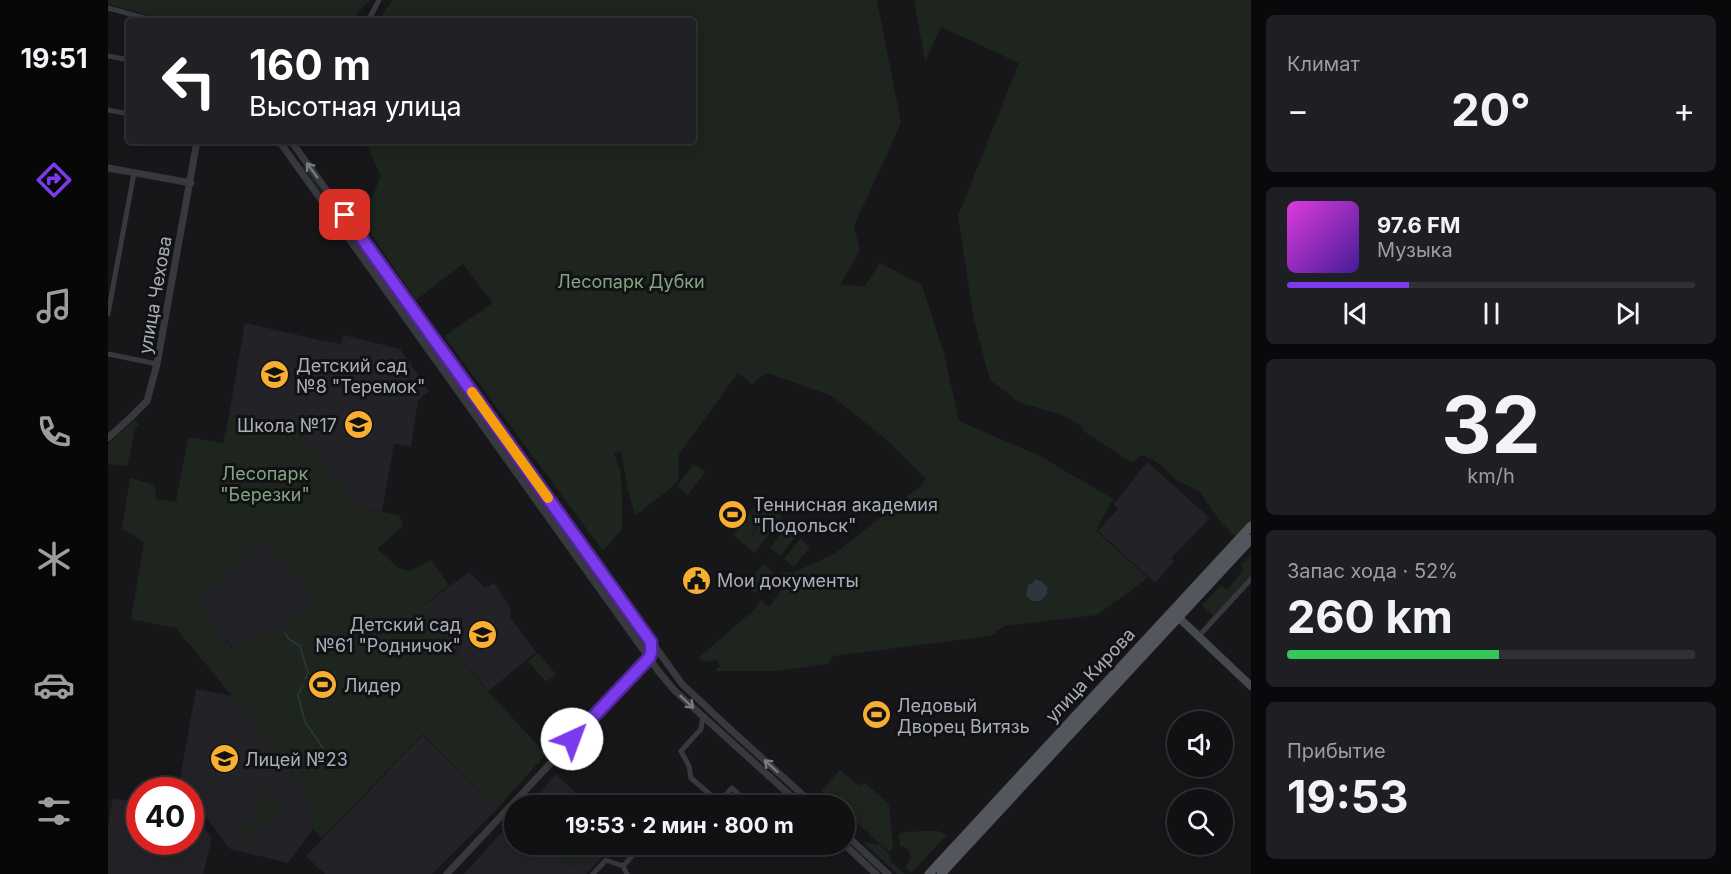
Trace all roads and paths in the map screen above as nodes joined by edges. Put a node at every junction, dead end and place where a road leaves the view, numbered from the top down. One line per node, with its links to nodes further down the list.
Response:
1 (379, 0): 4 (street)
2 (108, 8): 3 (street)
3 (144, 18)
4 (370, 18)
5 (108, 56): 6 (street)
6 (126, 59)
7 (108, 110): 8 (street)
8 (126, 113)
9 (196, 144): 16 (street, улица Чехова)
10 (281, 144): 13 (street)
11 (291, 144): 13 (street)
12 (294, 144): 24 (street, one-way to 12)
13 (285, 149): 25 (street)
14 (108, 168): 15 (street)
15 (134, 173): 16 (street); 17 (street)
16 (190, 183): 19 (street, улица Чехова)
17 (108, 314)
18 (108, 354): 19 (street)
19 (157, 364): 20 (street, улица Чехова)
20 (108, 438)
21 (1251, 526): 26 (main road, улица Кирова)
22 (1251, 539): 26 (main road, улица Кирова)
23 (1251, 579): 27 (street)
24 (617, 594): 25 (street); 28 (street)
25 (608, 600): 29 (street)
26 (1174, 614): 27 (main road); 49 (main road, улица Кирова); 50 (main road, улица Кирова)
27 (1198, 637): 31 (main road)
28 (651, 642): 29 (street); 30 (street)
29 (649, 658): 30 (street); 32 (street, one-way to 32); 44 (street)
30 (665, 661): 33 (street)
31 (1251, 686)
32 (703, 716): 34 (street); 35 (street)
33 (729, 728): 34 (street); 39 (street, one-way to 33)
34 (723, 734): 38 (street)
35 (711, 795)
36 (726, 795): 37 (street)
37 (740, 795)
38 (790, 795)
39 (801, 795)
40 (855, 843): 48 (street)
41 (855, 854): 47 (street)
42 (632, 855): 43 (street)
43 (622, 866): 45 (street); 46 (street)
44 (447, 874)
45 (592, 874)
46 (627, 874)
47 (876, 874)
48 (888, 874)
49 (929, 874)
50 (941, 874)

